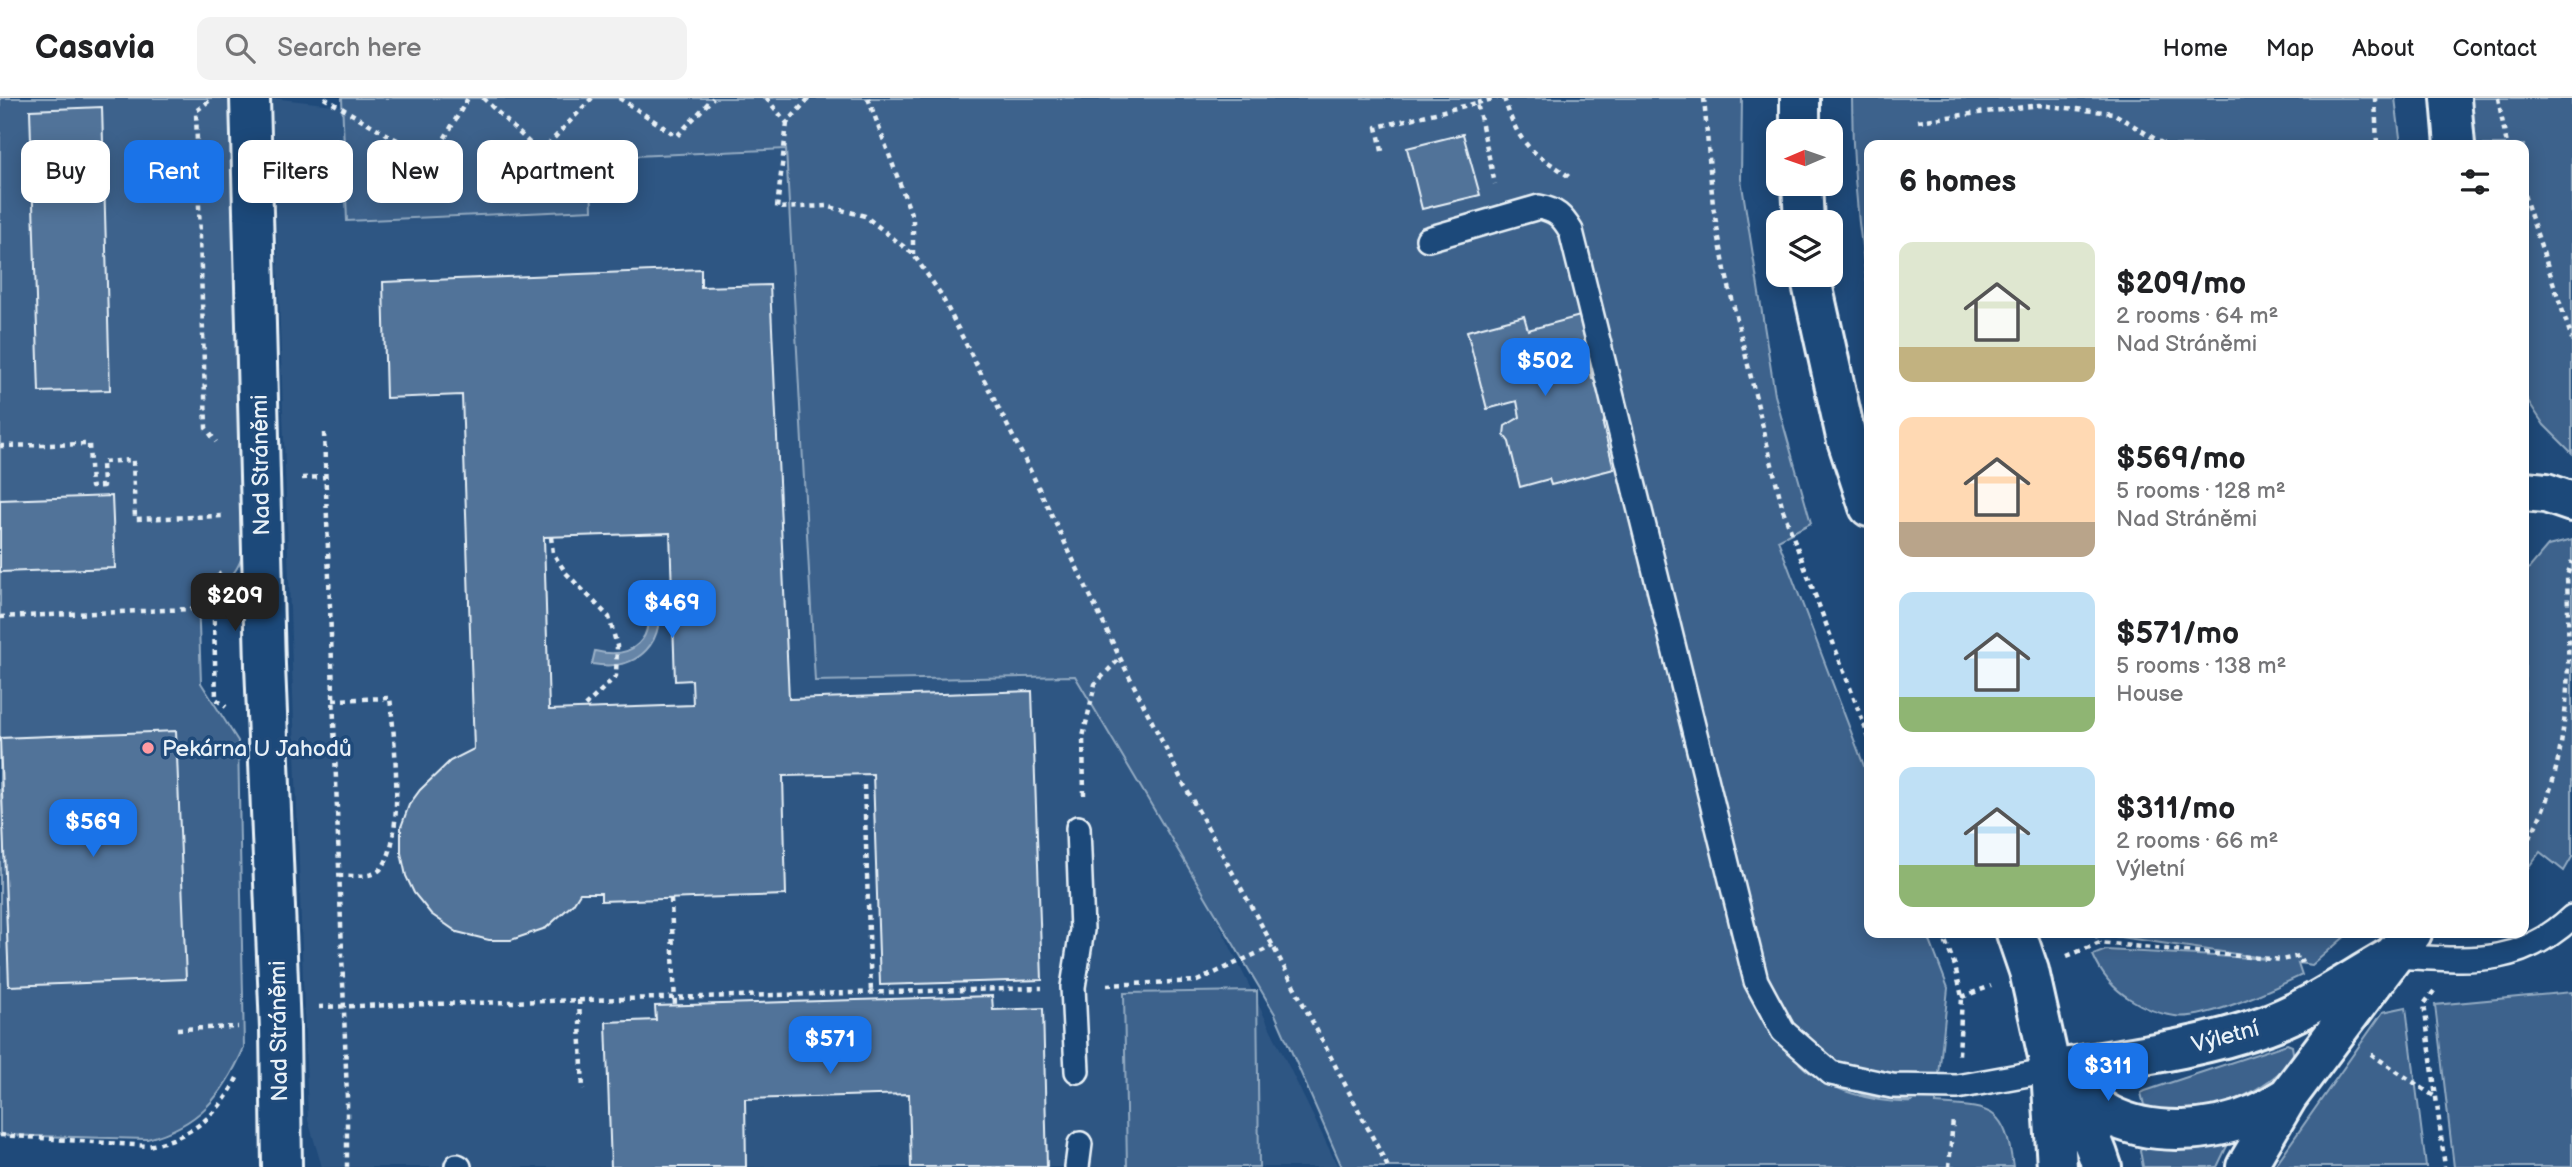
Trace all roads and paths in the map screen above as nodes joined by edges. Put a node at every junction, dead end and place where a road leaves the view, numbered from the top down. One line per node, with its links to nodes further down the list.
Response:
1 (213, 98): 37 (path)
2 (250, 98): 74 (street, Nad Stráněmi)
3 (324, 98): 4 (path)
4 (468, 98)
5 (483, 98): 6 (path)
6 (592, 98)
7 (619, 98): 8 (path)
8 (713, 98)
9 (766, 98): 22 (path)
10 (809, 98): 22 (path)
11 (869, 98): 32 (path)
12 (1497, 98): 19 (path)
13 (1504, 98): 29 (path)
14 (1704, 98): 51 (path)
15 (1800, 98): 20 (street)
16 (2375, 98): 24 (path)
17 (2451, 98): 25 (street)
18 (2498, 98): 26 (path)
19 (1477, 103): 27 (path); 30 (path)
20 (1800, 119)
21 (1918, 121): 23 (path)
22 (787, 123): 32 (path)
23 (2157, 140)
24 (2377, 140)
25 (2455, 140)
26 (2506, 140)
27 (1382, 151)
28 (2529, 210): 34 (path)
29 (1558, 214): 30 (lane); 77 (lane)
30 (1503, 218): 31 (lane)
31 (1428, 239)
32 (913, 254): 47 (path)
33 (1813, 287): 39 (street)
34 (2572, 339)
35 (324, 433): 48 (path)
36 (0, 446): 41 (path)
37 (221, 448)
38 (2529, 491): 40 (street)
39 (1864, 492)
40 (2572, 502)
41 (225, 516)
42 (551, 537): 49 (path)
43 (2572, 561): 52 (path)
44 (230, 565): 45 (path)
45 (214, 608): 46 (path); 50 (path)
46 (0, 617)
47 (1120, 659): 55 (path); 65 (path)
48 (333, 700): 57 (path); 57 (path)
49 (582, 709)
50 (229, 711)
51 (1864, 725)
52 (2564, 758)
53 (2559, 782): 56 (path)
54 (864, 785): 69 (path)
55 (1078, 828): 78 (lane)
56 (2529, 838)
57 (339, 876): 72 (path)
58 (671, 899): 73 (path, bridge)
59 (2572, 917): 66 (lane)
60 (1944, 938): 70 (path)
61 (2017, 938): 77 (street)
62 (2098, 938): 63 (path)
63 (2100, 943)
64 (2402, 944): 66 (lane); 77 (street, Výletní); 81 (street)
65 (1273, 946): 67 (path); 86 (path)
66 (2458, 959): 91 (path)
67 (1152, 983)
68 (1043, 988): 69 (path)
69 (872, 993): 71 (path)
70 (1962, 997)
71 (579, 1000): 72 (path); 80 (path)
72 (344, 1006): 74 (path); 85 (path)
73 (675, 1006)
74 (279, 1008): 84 (street, Nad Stráněmi)
75 (245, 1027): 76 (path)
76 (177, 1029)
77 (2051, 1070): 81 (street); 88 (street); 89 (street)
78 (1077, 1071)
79 (238, 1076): 83 (path)
80 (583, 1090)
81 (2288, 1096): 90 (street)
82 (1953, 1118): 87 (path)
83 (0, 1135)
84 (282, 1167)
85 (347, 1167)
86 (1388, 1167)
87 (1949, 1167)
88 (2057, 1167)
89 (2102, 1167)
90 (2246, 1167)
91 (2445, 1167)

